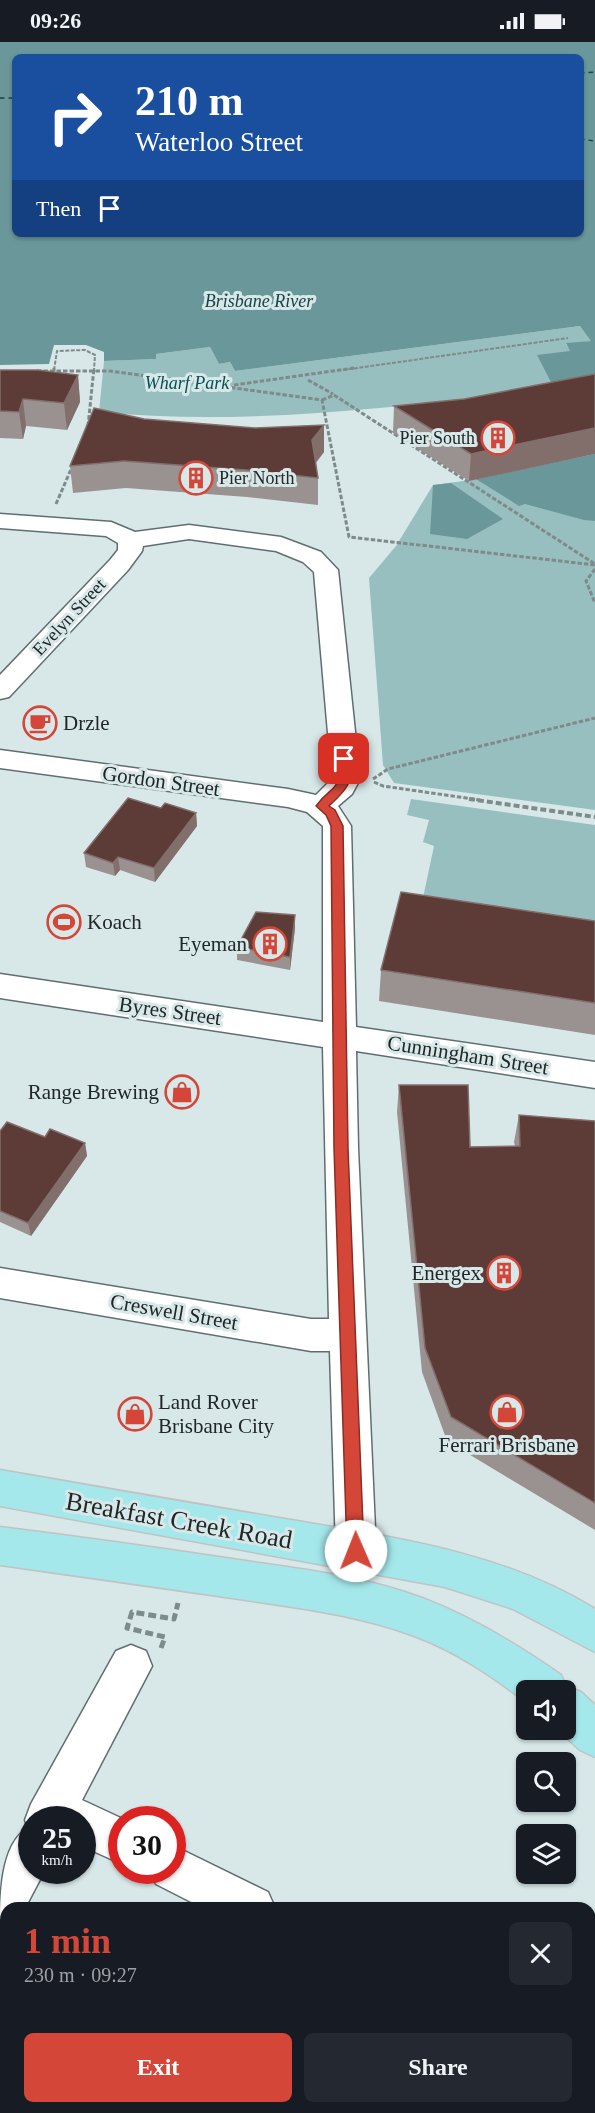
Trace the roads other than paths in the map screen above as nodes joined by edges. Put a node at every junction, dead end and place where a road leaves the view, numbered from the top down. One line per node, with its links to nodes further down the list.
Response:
1 (0, 521): 2 (street)
2 (131, 540): 3 (street, Evelyn Street); 5 (street)
3 (0, 691)
4 (0, 759): 5 (street, Gordon Street)
5 (321, 806): 7 (street)
6 (0, 986): 7 (street, Byres Street)
7 (341, 1036): 8 (street, Cunningham Street); 10 (street)
8 (595, 1075)
9 (0, 1283): 10 (street, Creswell Street)
10 (349, 1335): 13 (street)
11 (0, 1488): 13 (main road, Breakfast Creek Road)
12 (0, 1546): 16 (main road)
13 (356, 1551): 14 (main road, Breakfast Creek Road)
14 (595, 1632)
15 (140, 1658): 19 (street)
16 (532, 1680)
17 (576, 1717): 18 (main road)
18 (595, 1735)
19 (70, 1806)
20 (18, 1874): 22 (street)
21 (186, 1875): 23 (street)
22 (3, 1902)
23 (240, 1902)

